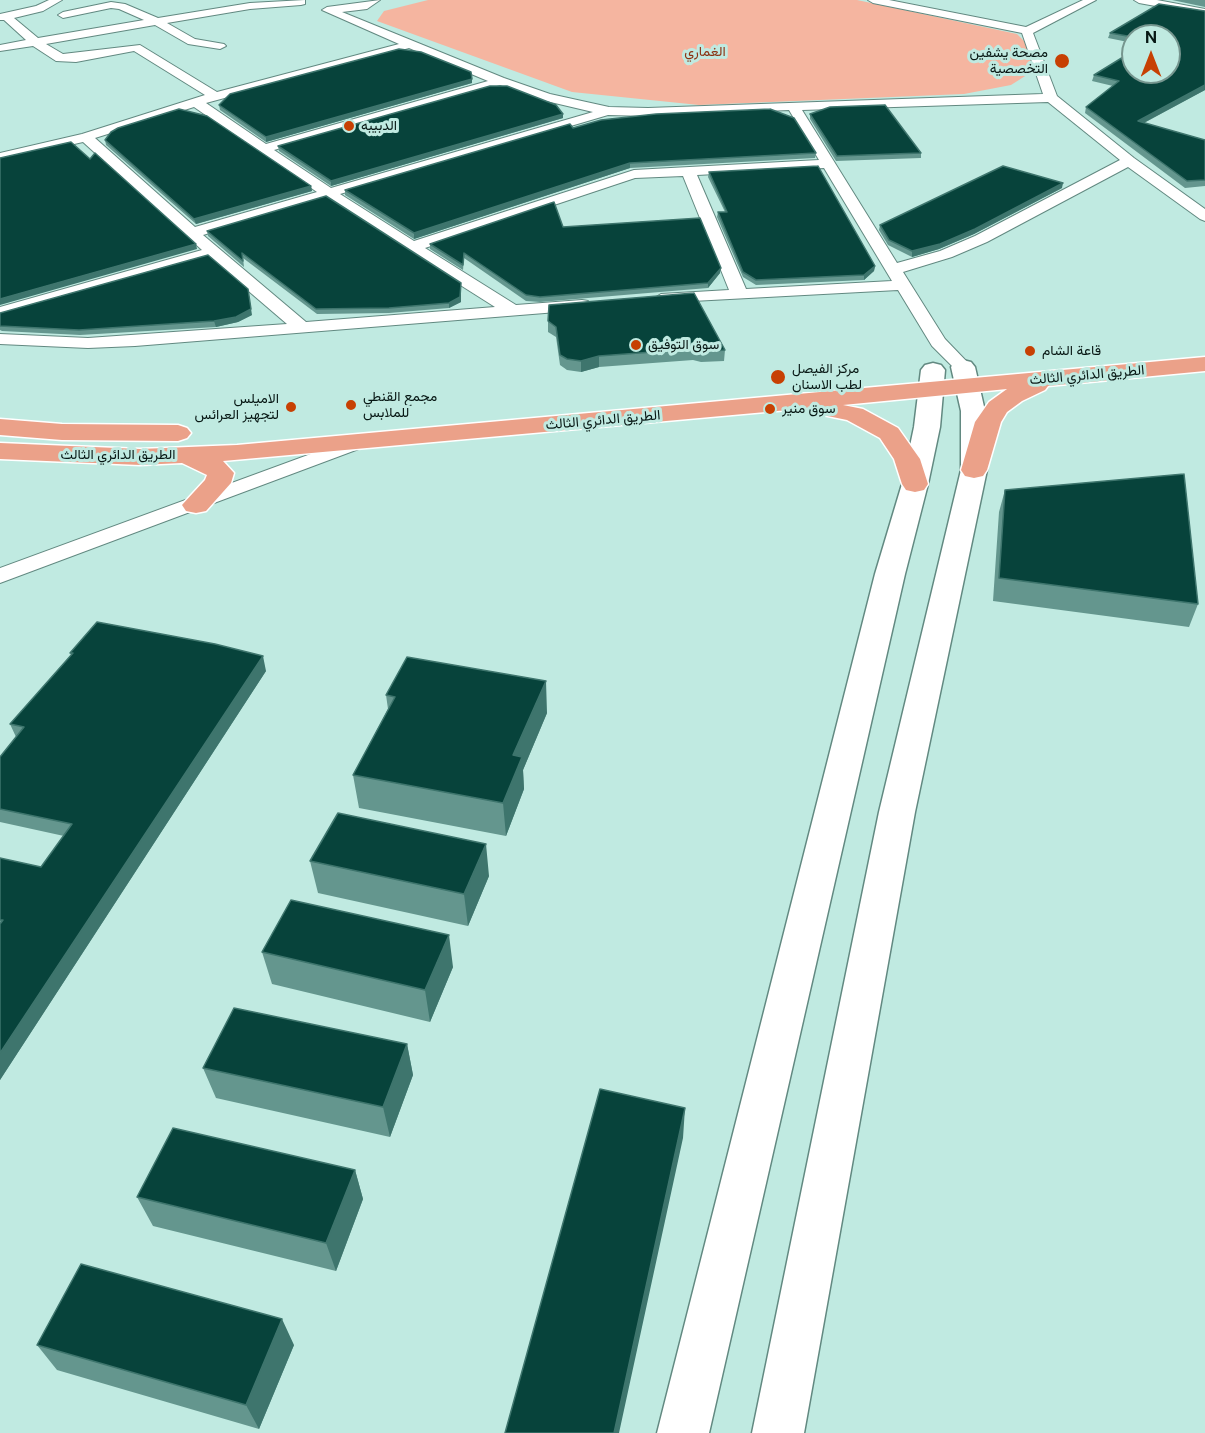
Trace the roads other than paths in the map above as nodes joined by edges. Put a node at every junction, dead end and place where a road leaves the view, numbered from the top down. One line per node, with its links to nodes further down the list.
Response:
1 (57, 0): 9 (street)
2 (196, 0): 10 (street)
3 (392, 0): 7 (street)
4 (873, 0): 17 (street)
5 (1091, 0): 17 (street)
6 (1139, 0): 11 (street)
7 (370, 4): 8 (street); 15 (street)
8 (311, 6): 10 (street); 15 (street)
9 (46, 7): 12 (street); 13 (street)
10 (215, 11): 14 (street)
11 (1205, 12)
12 (63, 15): 14 (street); 18 (street)
13 (3, 16): 19 (street)
14 (157, 22): 16 (street); 21 (street)
15 (357, 22): 20 (street)
16 (111, 30): 18 (street); 22 (street)
17 (1027, 31): 26 (street)
18 (96, 32): 19 (street)
19 (35, 42): 22 (street); 23 (street)
20 (411, 44): 24 (street); 25 (street)
21 (220, 46)
22 (136, 47): 25 (street)
23 (0, 48)
24 (500, 81): 29 (street); 32 (street)
25 (215, 96): 27 (street)
26 (1051, 98): 28 (street); 35 (street)
27 (196, 102): 30 (street); 32 (street)
28 (793, 106): 29 (street); 36 (street)
29 (609, 111): 39 (street)
30 (86, 137): 33 (street); 42 (street)
31 (6, 141): 33 (street)
32 (265, 148): 39 (street)
33 (18, 153): 34 (street)
34 (0, 157)
35 (1129, 161): 40 (street); 45 (street)
36 (828, 164): 37 (street); 45 (street)
37 (688, 170): 43 (street); 48 (street)
38 (1196, 193): 40 (street)
39 (330, 194): 42 (street); 43 (street)
40 (1178, 195): 41 (street)
41 (1205, 216)
42 (192, 233): 44 (street)
43 (411, 247): 52 (street)
44 (213, 252): 51 (street); 53 (street)
45 (894, 270): 46 (street)
46 (903, 285): 48 (street); 57 (street)
47 (0, 291): 51 (street)
48 (739, 293): 49 (street)
49 (644, 301)
50 (596, 304): 52 (street)
51 (8, 310)
52 (513, 310): 53 (street)
53 (303, 328): 54 (street)
54 (0, 339)
55 (1205, 346): 57 (main road, الطريق الدائري الثالث)
56 (1205, 364): 58 (main road, الطريق الدائري الثالث)
57 (947, 371): 58 (main road, الطريق الدائري الثالث); 59 (main road, الطريق الدائري الثالث); 60 (main road, الطريق الدائري الثالث); 64 (street); 65 (street)
58 (1056, 378): 64 (main road)
59 (772, 404): 61 (main road, الطريق الدائري الثالث); 65 (main road)
60 (0, 427)
61 (357, 443): 63 (main road, الطريق الدائري الثالث); 66 (street)
62 (0, 451): 63 (main road, الطريق الدائري الثالث)
63 (187, 456): 66 (main road)
64 (974, 470): 69 (street)
65 (915, 484): 68 (street)
66 (196, 505): 67 (street)
67 (0, 576)
68 (683, 1433)
69 (778, 1433)

